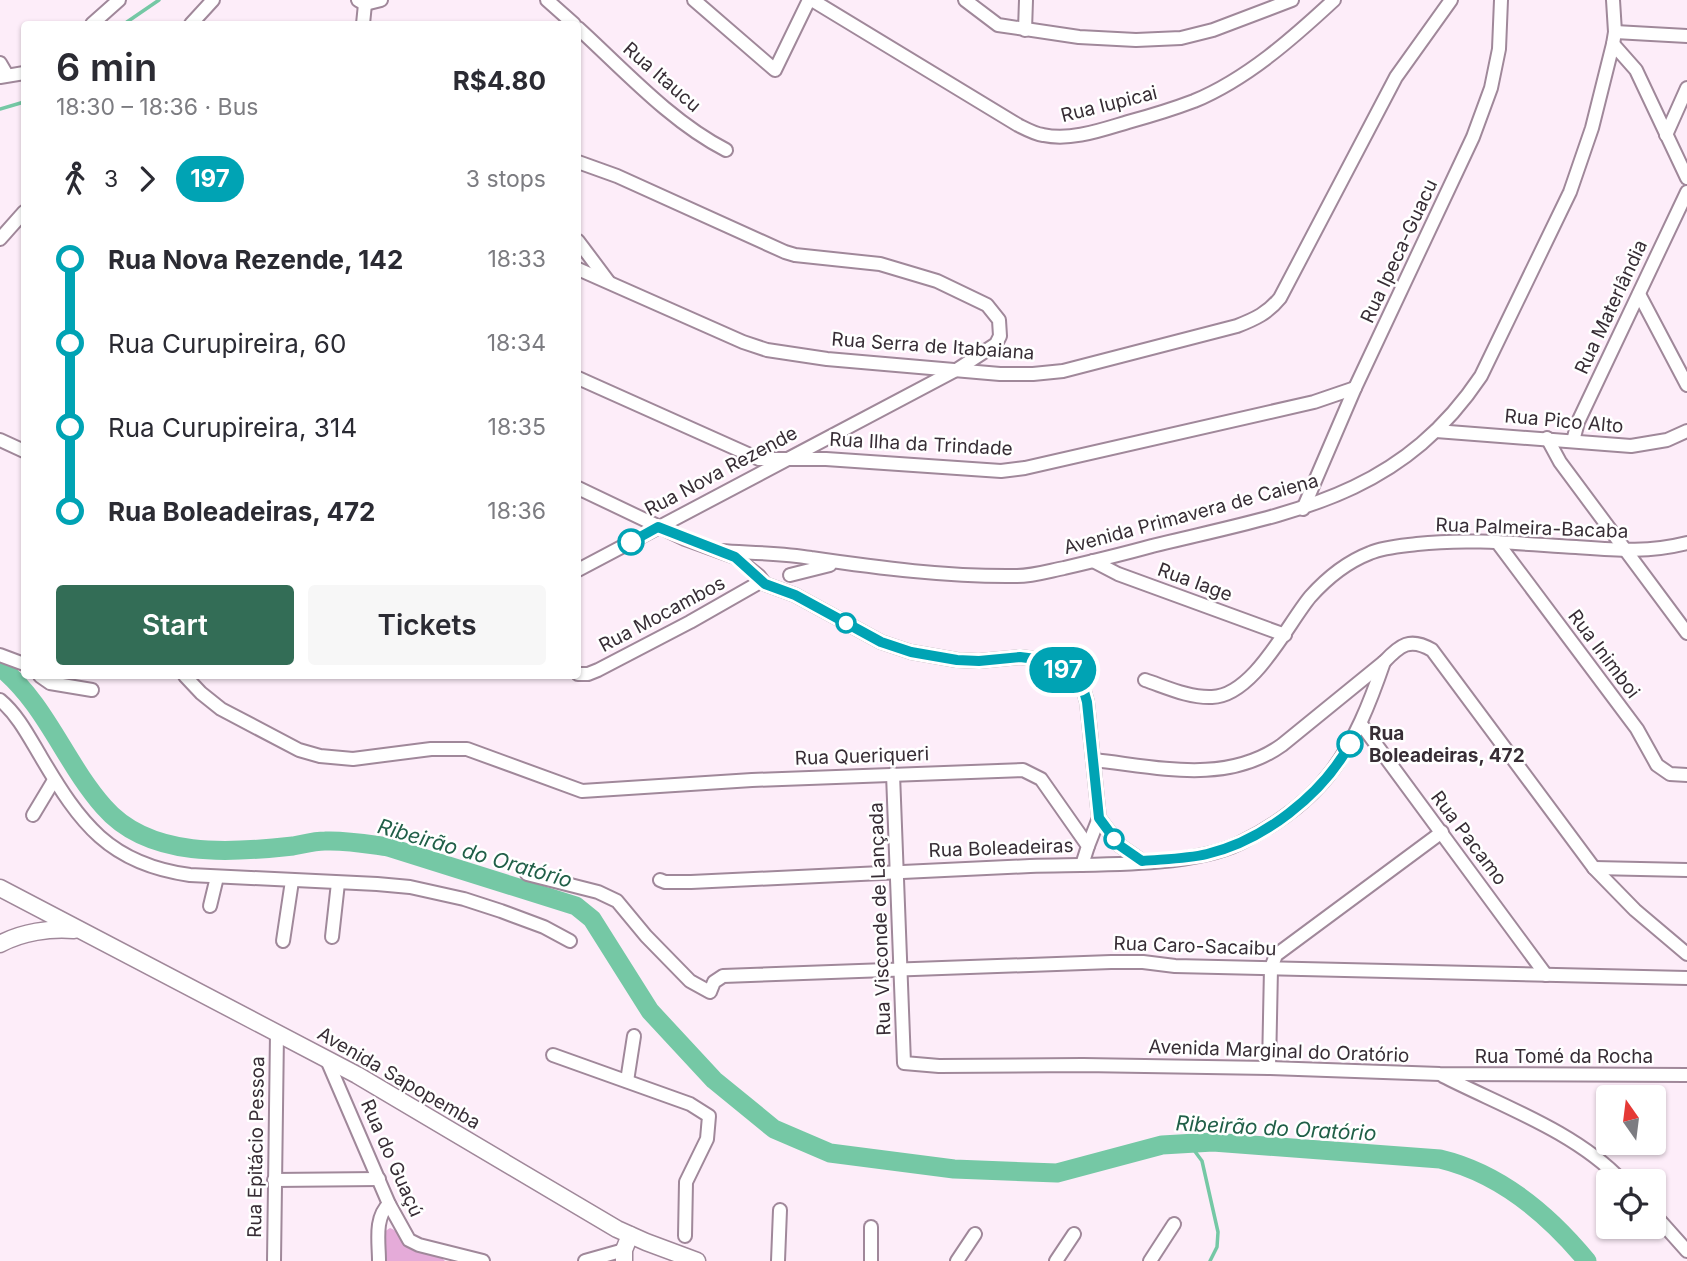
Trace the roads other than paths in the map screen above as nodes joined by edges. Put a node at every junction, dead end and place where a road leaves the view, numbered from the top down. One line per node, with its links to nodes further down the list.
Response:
1 (120, 0): 15 (street)
2 (213, 0): 16 (street)
3 (381, 0): 14 (street)
4 (547, 0): 18 (street, Rua Itaucu)
5 (694, 0): 6 (street)
6 (810, 0): 10 (street, Rua Iupicai)
7 (965, 0): 19 (street)
8 (1026, 0): 19 (street)
9 (1292, 0): 19 (street)
10 (1334, 0)
11 (1451, 0): 37 (street, Rua Serra de Itabaiana)
12 (1501, 0): 40 (street, Rua Ipeca-Guacu)
13 (1614, 0): 22 (street, Avenida Primavera de Caiena)
14 (362, 2): 17 (street)
15 (96, 21)
16 (194, 21)
17 (363, 21)
18 (570, 21)
19 (1025, 30)
20 (581, 31): 27 (street, Rua Itaucu)
21 (1687, 36): 22 (street)
22 (1614, 38): 26 (street); 41 (street, Avenida Primavera de Caiena)
23 (0, 63): 24 (street)
24 (4, 76)
25 (1687, 88): 26 (street)
26 (1666, 135): 29 (street)
27 (726, 150)
28 (581, 163): 37 (street, Rua Nova Rezende)
29 (1687, 178)
30 (1687, 192): 36 (street, Rua Materlândia)
31 (21, 215): 32 (street)
32 (0, 239)
33 (581, 245): 35 (street)
34 (581, 270): 35 (street, Rua Serra de Itabaiana)
35 (610, 284): 37 (street, Rua Serra de Itabaiana)
36 (1639, 294): 39 (street); 45 (street, Rua Materlândia)
37 (958, 369): 47 (street, Rua Nova Rezende)
38 (581, 379): 47 (street, Rua Ilha da Trindade)
39 (1687, 385)
40 (1355, 388): 47 (street, Rua Ilha da Trindade); 49 (street, Rua Ipeca-Guacu)
41 (1436, 431): 43 (street, Rua Pico Alto); 49 (street, Avenida Primavera de Caiena)
42 (1687, 431): 45 (street, Rua Pico Alto)
43 (1547, 438): 45 (street, Rua Pico Alto); 54 (street)
44 (0, 440): 46 (street)
45 (1573, 441)
46 (21, 450)
47 (783, 460): 50 (street, Rua Nova Rezende)
48 (581, 489): 50 (street, Avenida Primavera de Caiena)
49 (1303, 509): 56 (street, Avenida Primavera de Caiena)
50 (658, 527): 53 (street, Avenida Primavera de Caiena); 58 (street, Rua Nova Rezende)
51 (1497, 542): 54 (street, Rua Palmeira-Bacaba); 63 (street, Rua Palmeira-Bacaba); 76 (street, Rua Inimboi)
52 (1687, 543): 54 (street, Rua Palmeira-Bacaba)
53 (721, 551): 55 (street, Avenida Primavera de Caiena); 60 (street, Avenida Primavera de Caiena)
54 (1626, 551): 62 (street)
55 (775, 555): 57 (street, Avenida Primavera de Caiena); 59 (street); 60 (street)
56 (1093, 561): 57 (street, Avenida Primavera de Caiena); 63 (street, Rua Iage)
57 (840, 564): 59 (street, Avenida Primavera de Caiena)
58 (581, 568)
59 (790, 576): 60 (street); 61 (street)
60 (765, 581): 61 (street, Avenida Primavera de Caiena); 67 (street, Rua Mocambos)
61 (814, 605): 74 (street)
62 (1687, 633)
63 (1285, 635): 70 (street, Rua Palmeira-Bacaba)
64 (0, 655): 65 (street)
65 (21, 662)
66 (1384, 662): 73 (street, Rua Boleadeiras); 74 (street); 84 (street)
67 (581, 674)
68 (44, 679): 71 (street)
69 (188, 679): 75 (street, Rua Queriqueri)
70 (1145, 680)
71 (92, 690)
72 (0, 702): 77 (street)
73 (1361, 724): 80 (street, Rua Pacamo); 82 (street, Rua Boleadeiras)
74 (1094, 760): 79 (street)
75 (893, 774): 81 (street, Rua Queriqueri); 86 (street, Rua Visconde de Lançada)
76 (1687, 775)
77 (54, 780): 78 (street); 88 (street)
78 (33, 815)
79 (1099, 818): 81 (street); 82 (street)
80 (1442, 832): 101 (street); 103 (street, Rua Pacamo)
81 (1088, 846): 83 (street)
82 (1142, 861): 83 (street, Rua Boleadeiras)
83 (1082, 864): 86 (street, Rua Boleadeiras)
84 (1594, 868): 85 (street); 100 (street)
85 (1687, 870)
86 (897, 872): 89 (street, Rua Boleadeiras); 102 (street, Rua Visconde de Lançada)
87 (527, 874): 102 (street, Rua Caro-Sacaibu)
88 (217, 877): 90 (street); 94 (street)
89 (660, 880)
90 (288, 881): 91 (street); 98 (street)
91 (338, 883): 96 (street); 99 (street)
92 (0, 888): 93 (main road, Avenida Sapopemba)
93 (28, 904): 95 (main road, Avenida Sapopemba); 97 (main road)
94 (210, 906)
95 (80, 931): 97 (main road, Avenida Sapopemba); 105 (main road, Avenida Sapopemba)
96 (332, 937)
97 (7, 940)
98 (283, 941)
99 (570, 941)
100 (1687, 954)
101 (1271, 968): 102 (street, Rua Caro-Sacaibu); 103 (street, Rua Caro-Sacaibu); 110 (street)
102 (902, 970): 109 (street, Rua Visconde de Lançada)
103 (1546, 975): 104 (street, Rua Caro-Sacaibu)
104 (1687, 978)
105 (277, 1033): 108 (main road, Avenida Sapopemba); 116 (street, Rua Epitácio Pessoa)
106 (634, 1037): 113 (street)
107 (553, 1055): 113 (street)
108 (327, 1060): 115 (street, Rua do Guaçú); 125 (main road, Avenida Sapopemba)
109 (904, 1063): 110 (street, Avenida Marginal do Oratório)
110 (1269, 1068): 111 (street, Avenida Marginal do Oratório)
111 (1440, 1074): 112 (street, Rua Tomé da Rocha); 114 (street, Avenida Marginal do Oratório)
112 (1687, 1075)
113 (627, 1081): 124 (street)
114 (1609, 1169)
115 (379, 1179): 116 (street); 117 (street, Rua do Guaçú)
116 (274, 1180): 128 (street, Rua Epitácio Pessoa)
117 (389, 1204): 127 (street, Rua do Guaçú); 129 (street)
118 (780, 1210): 133 (street)
119 (1174, 1224): 137 (street)
120 (871, 1227): 134 (street)
121 (1666, 1228): 126 (street)
122 (975, 1234): 135 (street)
123 (1074, 1234): 136 (street)
124 (685, 1236)
125 (626, 1249): 131 (street); 132 (main road, Avenida Sapopemba)
126 (1687, 1253): 138 (street)
127 (454, 1257): 130 (street, Rua do Guaçú)
128 (274, 1261)
129 (379, 1261)
130 (483, 1261)
131 (585, 1261)
132 (697, 1261)
133 (778, 1261)
134 (871, 1261)
135 (957, 1261)
136 (1056, 1261)
137 (1150, 1261)
138 (1679, 1261)

